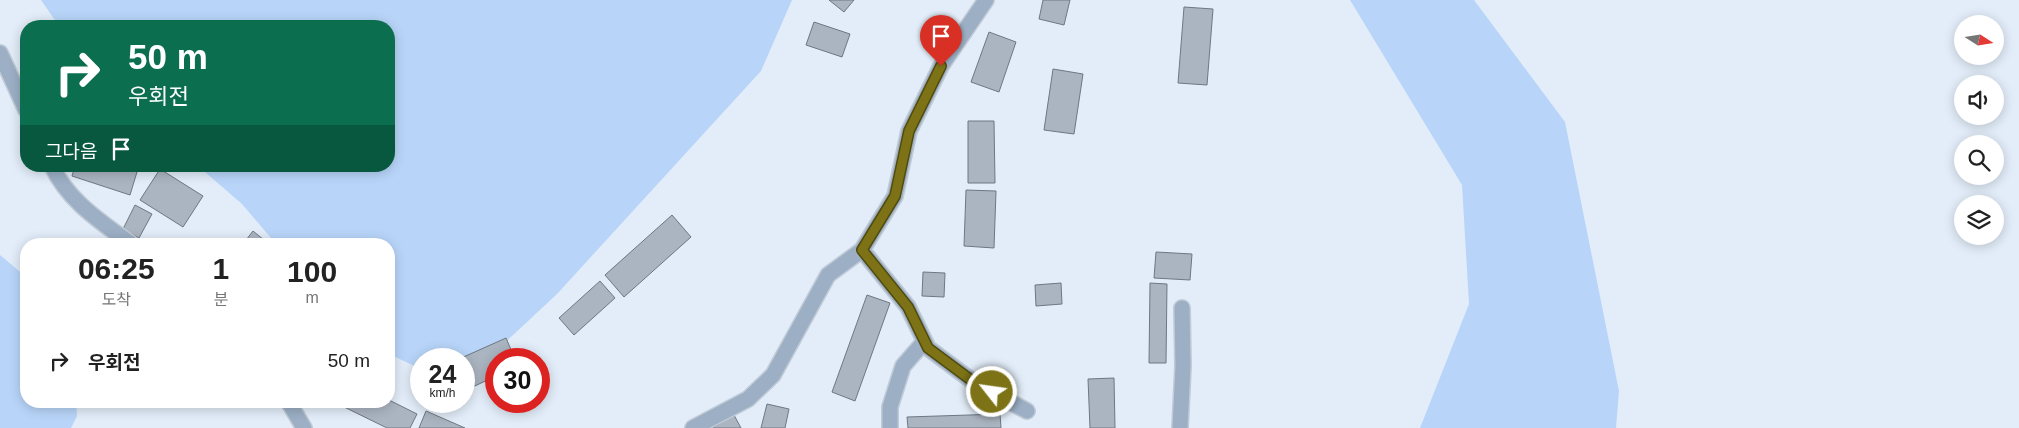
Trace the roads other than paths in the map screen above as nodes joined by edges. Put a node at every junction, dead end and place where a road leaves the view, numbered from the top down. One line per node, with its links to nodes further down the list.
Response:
1 (986, 0): 6 (street)
2 (0, 53): 3 (street)
3 (20, 97)
4 (55, 172): 5 (street)
5 (123, 238)
6 (862, 250): 8 (street); 12 (street)
7 (1182, 308): 14 (street)
8 (924, 342): 10 (street); 13 (street)
9 (292, 408): 11 (street)
10 (1027, 411)
11 (304, 428)
12 (693, 428)
13 (890, 428)
14 (1180, 428)

